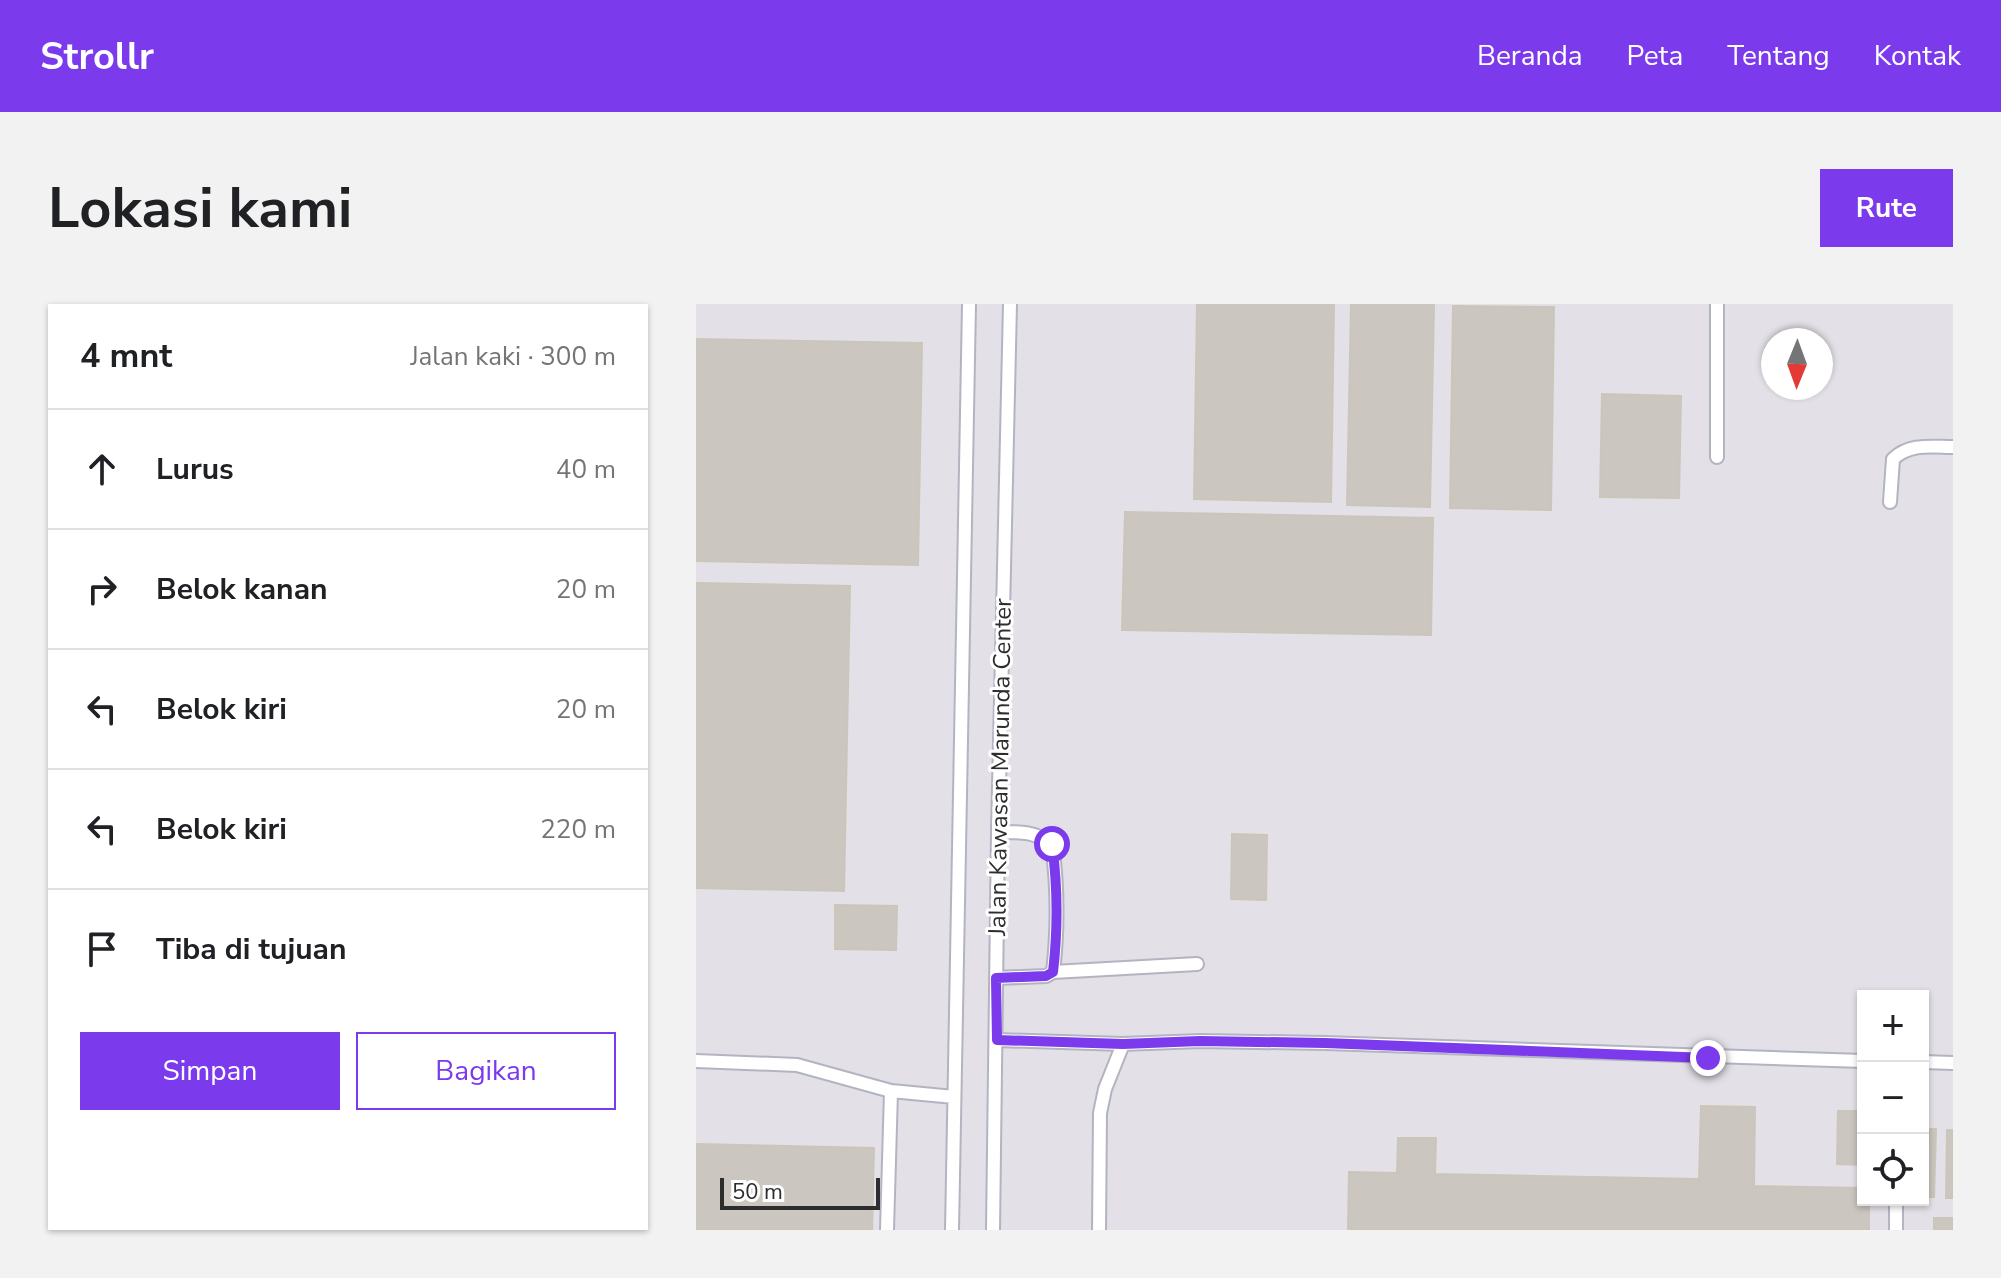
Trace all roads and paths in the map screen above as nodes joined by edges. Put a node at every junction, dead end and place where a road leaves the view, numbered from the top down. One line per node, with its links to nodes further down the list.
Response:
1 (969, 304): 18 (lane, Jalan Kawasan Marunda Center)
2 (1010, 304): 7 (lane, Jalan Kawasan Marunda Center)
3 (1717, 304): 5 (lane)
4 (1953, 447): 6 (lane)
5 (1717, 457)
6 (1890, 502)
7 (998, 832): 9 (lane); 10 (lane, Jalan Kawasan Marunda Center)
8 (1197, 964): 9 (lane)
9 (1053, 972): 10 (lane)
10 (996, 978): 11 (lane, Jalan Kawasan Marunda Center)
11 (997, 1040): 12 (lane); 22 (lane, Jalan Kawasan Marunda Center)
12 (1123, 1044): 14 (lane); 23 (lane)
13 (696, 1061): 17 (lane)
14 (1857, 1061)
15 (1929, 1062): 16 (lane)
16 (1953, 1063)
17 (891, 1091): 18 (lane); 20 (lane)
18 (954, 1097): 21 (lane, Jalan Kawasan Marunda Center)
19 (1896, 1206): 24 (lane)
20 (887, 1230)
21 (952, 1230)
22 (993, 1230)
23 (1099, 1230)
24 (1896, 1230)

